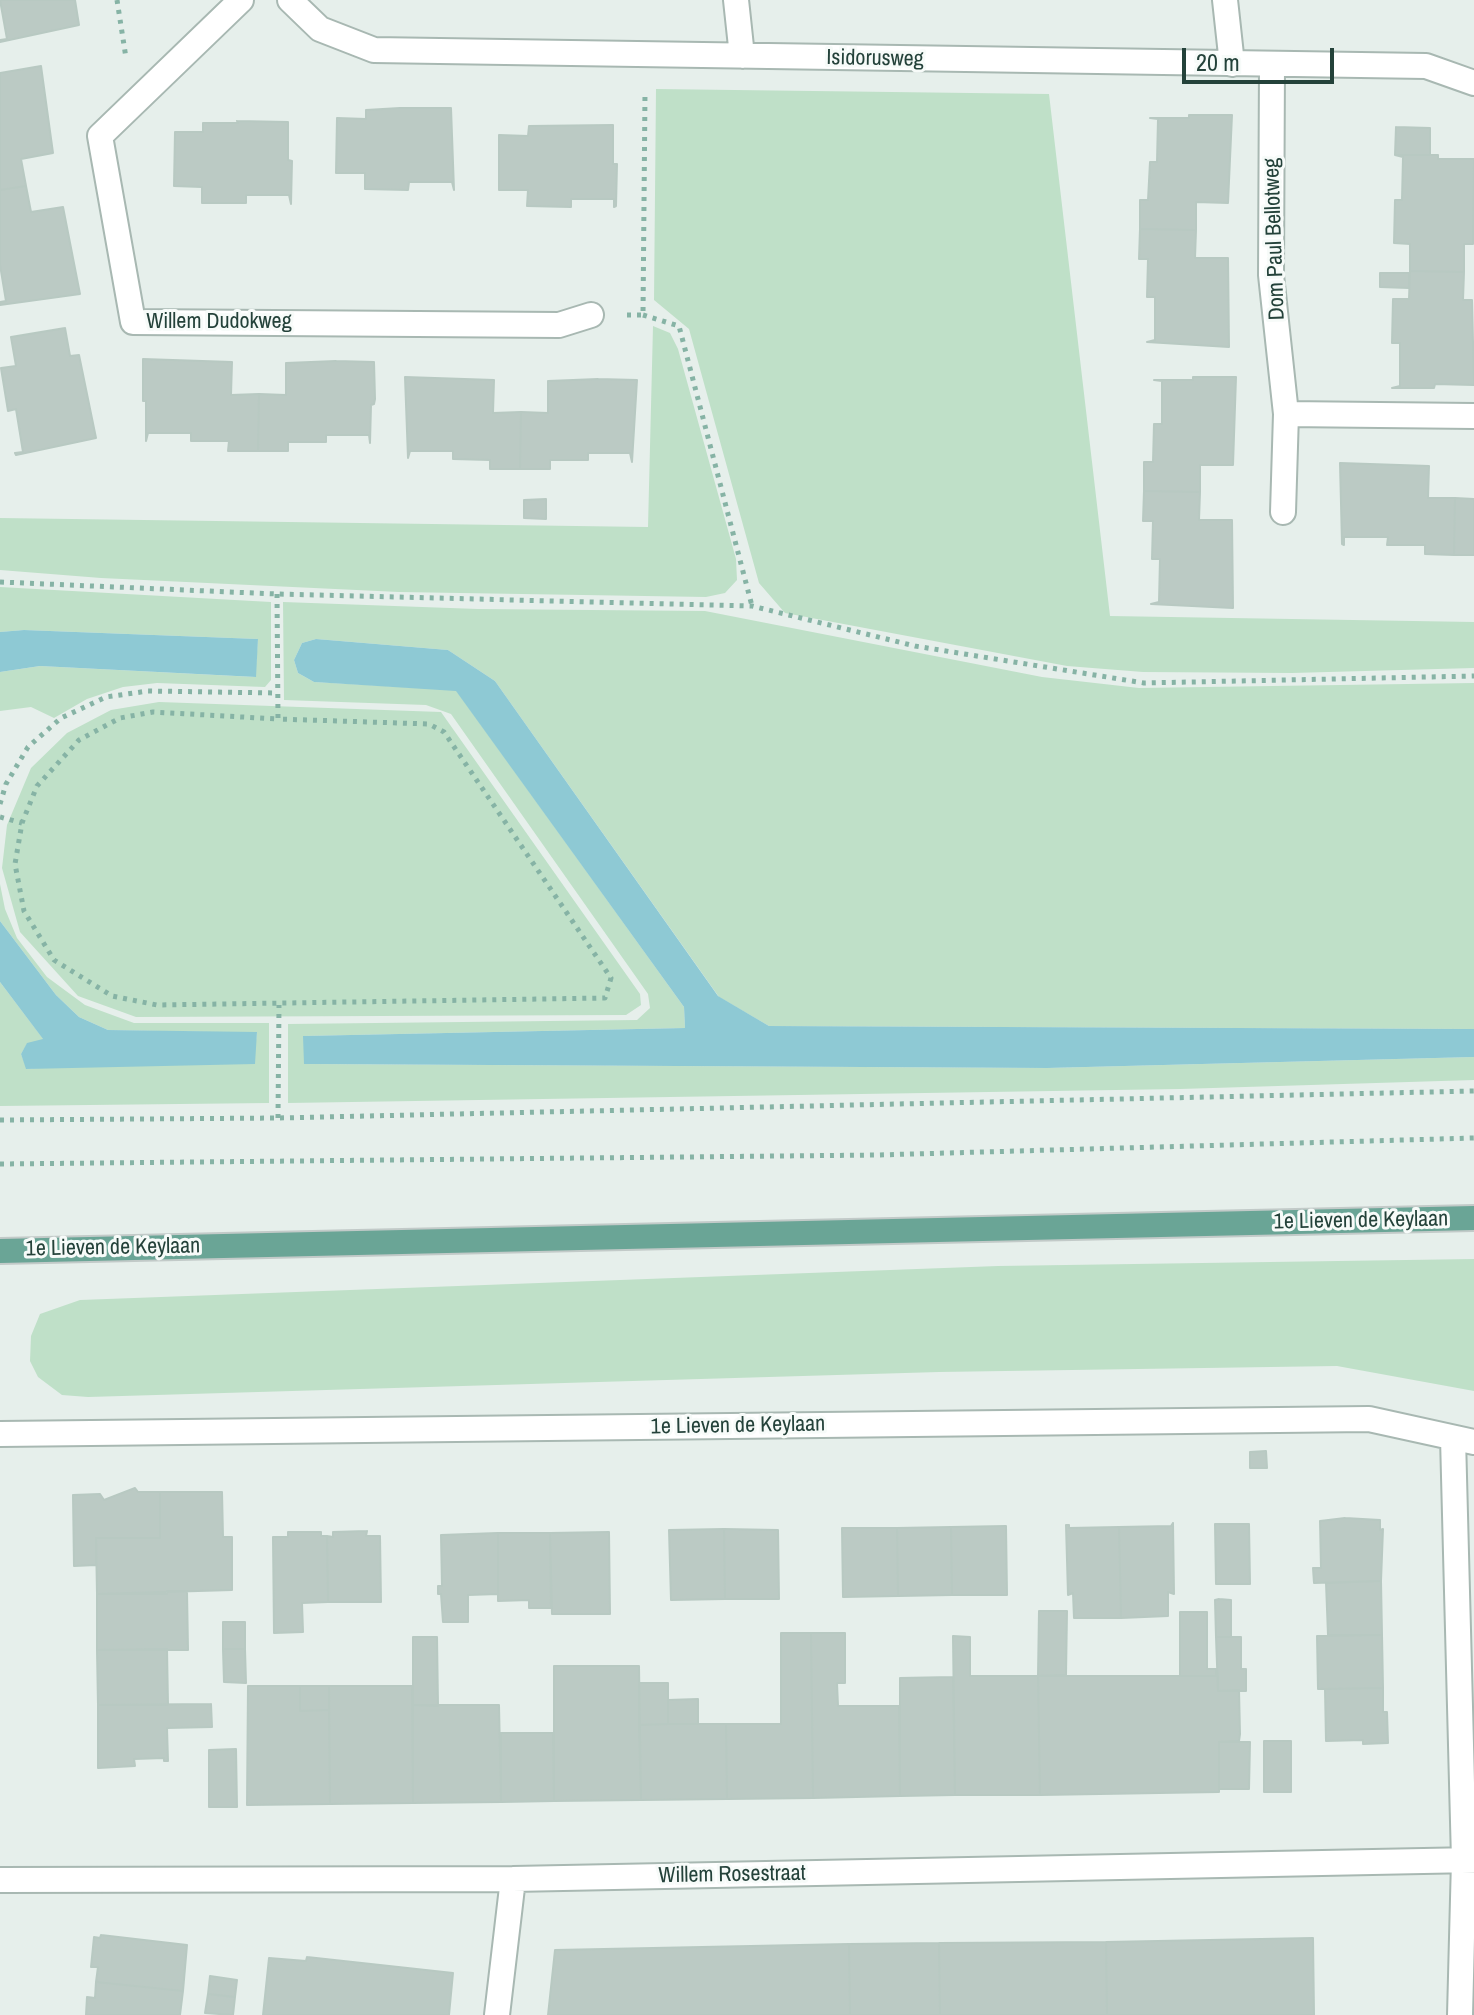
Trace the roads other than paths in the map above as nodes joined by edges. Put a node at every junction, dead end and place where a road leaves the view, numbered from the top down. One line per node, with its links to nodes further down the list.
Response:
1 (241, 0): 9 (street, Willem Dudokweg)
2 (290, 0): 5 (street, Isidorusweg)
3 (736, 0): 5 (street)
4 (1225, 0): 6 (street)
5 (742, 56): 6 (street, Isidorusweg)
6 (1232, 64): 7 (street, Isidorusweg)
7 (1272, 65): 8 (street, Isidorusweg); 10 (street, Dom Paul Bellotweg)
8 (1474, 83)
9 (591, 315)
10 (1286, 414): 11 (street); 12 (street, Dom Paul Bellotweg)
11 (1474, 416)
12 (1283, 512)
13 (1474, 1218): 14 (main road, 1e Lieven de Keylaan)
14 (0, 1251)
15 (0, 1434): 16 (street, 1e Lieven de Keylaan)
16 (1464, 1440): 17 (street)
17 (1469, 1860): 18 (street, Willem Rosestraat); 21 (street)
18 (513, 1879): 19 (street, Willem Rosestraat); 20 (street)
19 (0, 1880)
20 (497, 2015)
21 (1460, 2015)

